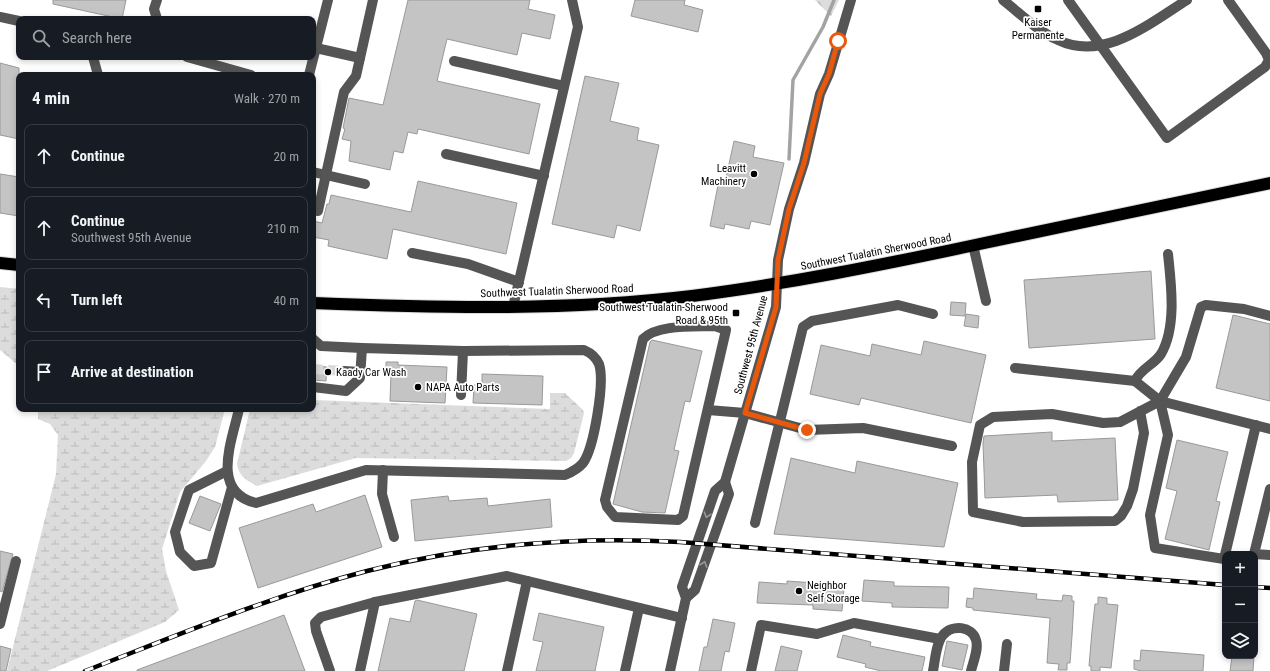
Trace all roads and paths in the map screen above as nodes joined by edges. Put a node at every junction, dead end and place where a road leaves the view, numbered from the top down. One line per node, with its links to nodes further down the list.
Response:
1 (157, 0): 10 (street)
2 (328, 0): 14 (street)
3 (373, 0): 15 (street)
4 (572, 0): 23 (street)
5 (852, 0): 37 (street, Southwest 95th Avenue)
6 (1003, 0): 13 (street)
7 (1068, 0): 13 (street)
8 (1187, 0): 13 (street)
9 (1228, 0): 13 (street)
10 (156, 16)
11 (0, 17): 12 (street)
12 (16, 20)
13 (1099, 45)
14 (316, 48): 15 (street)
15 (360, 58): 26 (street)
16 (94, 60): 20 (street)
17 (198, 60): 21 (street)
18 (313, 60): 22 (street)
19 (454, 60): 23 (street)
20 (97, 72)
21 (240, 72)
22 (310, 72)
23 (564, 86): 27 (street)
24 (446, 154): 27 (street)
25 (316, 173): 26 (street)
26 (326, 175): 29 (street); 30 (street)
27 (544, 176): 36 (street)
28 (1270, 183): 31 (highway, Southwest Tualatin Sherwood Road)
29 (365, 184)
30 (318, 211)
31 (974, 245): 37 (highway, Southwest Tualatin Sherwood Road); 38 (street)
32 (412, 253): 36 (street)
33 (1168, 254): 49 (street)
34 (0, 263): 35 (highway)
35 (16, 266)
36 (519, 282): 40 (street)
37 (778, 284): 40 (highway, Southwest Tualatin Sherwood Road); 56 (street, Southwest 95th Avenue)
38 (986, 301)
39 (316, 303): 40 (highway, Southwest Tualatin Sherwood Road)
40 (513, 307)
41 (933, 314): 57 (street)
42 (1270, 316): 52 (street)
43 (317, 343): 44 (street)
44 (362, 348): 45 (street); 48 (street)
45 (463, 351): 51 (street); 61 (street)
46 (1015, 368): 49 (street)
47 (344, 371): 48 (street)
48 (360, 372): 50 (street)
49 (1136, 381): 52 (street)
50 (316, 387)
51 (461, 395)
52 (1160, 401): 54 (street); 58 (street); 58 (street)
53 (708, 410): 53 (street); 56 (street)
54 (1140, 411): 54 (street)
55 (238, 412): 62 (street)
56 (745, 413): 57 (street); 72 (street, Southwest 95th Avenue)
57 (780, 423): 60 (street); 65 (street)
58 (1256, 426): 59 (street)
59 (1270, 428)
60 (952, 446)
61 (383, 470): 63 (street); 66 (street)
62 (227, 471): 63 (street); 63 (street)
63 (232, 487)
64 (1270, 489): 67 (street)
65 (755, 523)
66 (394, 537)
67 (1270, 555)
68 (16, 561): 73 (street)
69 (527, 581): 70 (street); 71 (street); 78 (street)
70 (375, 602): 76 (street); 77 (street)
71 (640, 608): 72 (street); 79 (street)
72 (682, 618): 80 (street, Southwest 95th Avenue)
73 (0, 624)
74 (940, 639): 81 (street); 82 (street); 83 (street)
75 (1007, 644): 84 (street)
76 (330, 671)
77 (360, 671)
78 (507, 671)
79 (625, 671)
80 (670, 671)
81 (751, 671)
82 (933, 671)
83 (971, 671)
84 (1004, 671)

